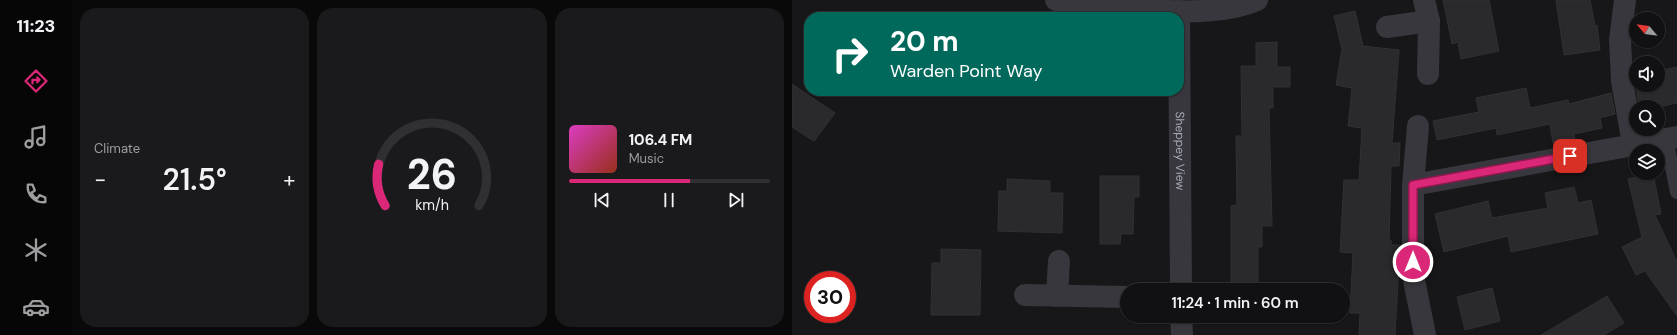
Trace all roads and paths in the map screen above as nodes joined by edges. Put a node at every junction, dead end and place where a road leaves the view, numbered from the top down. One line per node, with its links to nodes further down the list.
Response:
1 (1056, 0): 5 (street)
2 (1256, 0): 5 (street)
3 (1625, 0): 11 (street)
4 (1426, 10): 6 (street); 7 (street)
5 (1179, 11)
6 (1387, 28)
7 (1428, 74)
8 (1180, 96): 16 (street, Sheppey View)
9 (1418, 126): 13 (street)
10 (1672, 138): 11 (street); 14 (lane)
11 (1633, 144)
12 (1629, 145): 13 (street)
13 (1413, 185): 22 (street)
14 (1677, 192)
15 (1059, 261): 18 (street)
16 (1181, 283)
17 (1025, 295): 18 (street)
18 (1057, 296): 19 (street)
19 (1120, 297)
20 (1181, 323): 21 (street)
21 (1182, 335)
22 (1425, 335)

